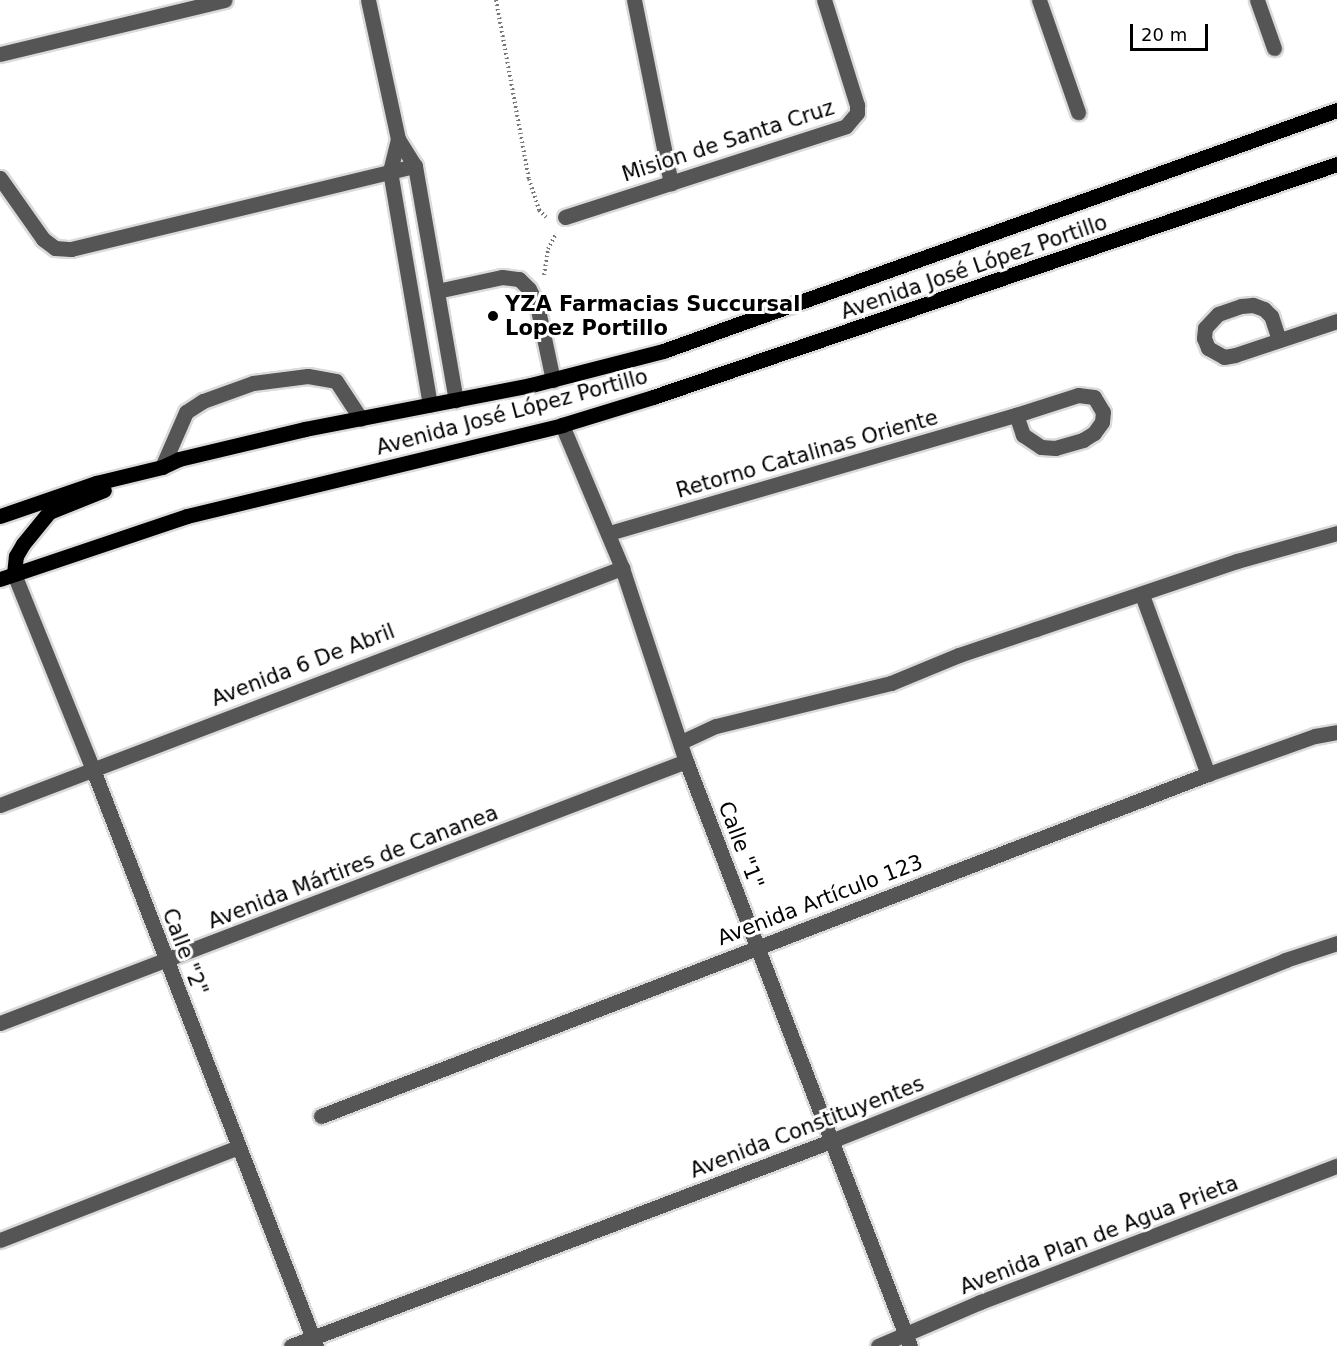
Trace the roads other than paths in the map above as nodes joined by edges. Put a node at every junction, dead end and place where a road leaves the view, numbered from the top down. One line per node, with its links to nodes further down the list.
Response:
1 (225, 0): 8 (street)
2 (368, 0): 11 (street)
3 (634, 0): 16 (street)
4 (824, 0): 16 (street, Mision de Santa Cruz)
5 (1039, 0): 10 (street)
6 (1257, 0): 7 (street)
7 (1274, 48)
8 (0, 54)
9 (1337, 110): 21 (main road, Avenida José López Portillo)
10 (1078, 112)
11 (398, 139): 13 (street); 14 (street)
12 (1337, 164): 26 (main road, Avenida José López Portillo)
13 (415, 166): 14 (street); 18 (street)
14 (390, 171): 15 (street); 23 (street)
15 (0, 178)
16 (671, 183): 17 (street, Mision de Santa Cruz)
17 (565, 217)
18 (437, 291): 21 (street); 22 (street)
19 (1337, 321): 20 (street)
20 (1279, 340): 20 (street)
21 (553, 380): 22 (main road, Avenida José López Portillo)
22 (456, 400): 23 (main road, Avenida José López Portillo)
23 (430, 405): 25 (main road, Avenida José López Portillo)
24 (1016, 415): 24 (street, Retorno Catalinas Oriente); 29 (street, Retorno Catalinas Oriente)
25 (361, 418): 27 (main road, Avenida José López Portillo); 27 (street)
26 (562, 425): 29 (street, Calle "1"); 32 (main road, Avenida José López Portillo)
27 (162, 467): 28 (main road, Avenida José López Portillo); 32 (main road)
28 (0, 516)
29 (609, 533): 31 (street, Calle "1")
30 (1337, 533): 33 (street)
31 (622, 567): 35 (street, Calle "1"); 37 (street, Avenida 6 De Abril)
32 (7, 577): 37 (street, Calle "2")
33 (1142, 595): 35 (street); 38 (street)
34 (1337, 732): 38 (street, Avenida Artículo 123)
35 (681, 742): 36 (street, Calle "1")
36 (686, 761): 41 (street, Calle "1"); 42 (street, Avenida Mártires de Cananea)
37 (92, 767): 39 (street, Avenida 6 De Abril); 42 (street, Calle "2")
38 (1208, 774): 41 (street, Avenida Artículo 123)
39 (0, 805)
40 (1337, 943): 45 (street, Avenida Constituyentes)
41 (757, 946): 44 (street, Avenida Artículo 123); 45 (street, Calle "1")
42 (166, 960): 43 (street, Avenida Mártires de Cananea); 46 (street, Calle "2")
43 (0, 1023)
44 (321, 1116)
45 (831, 1141): 49 (street, Calle "1"); 50 (street, Avenida Constituyentes)
46 (239, 1148): 48 (street); 50 (street, Calle "2")
47 (1337, 1166): 49 (street, Avenida Plan de Agua Prieta)
48 (0, 1240)
49 (907, 1341): 52 (street, Avenida Plan de Agua Prieta)
50 (314, 1342): 51 (street, Avenida Constituyentes)
51 (291, 1346)
52 (878, 1346)

